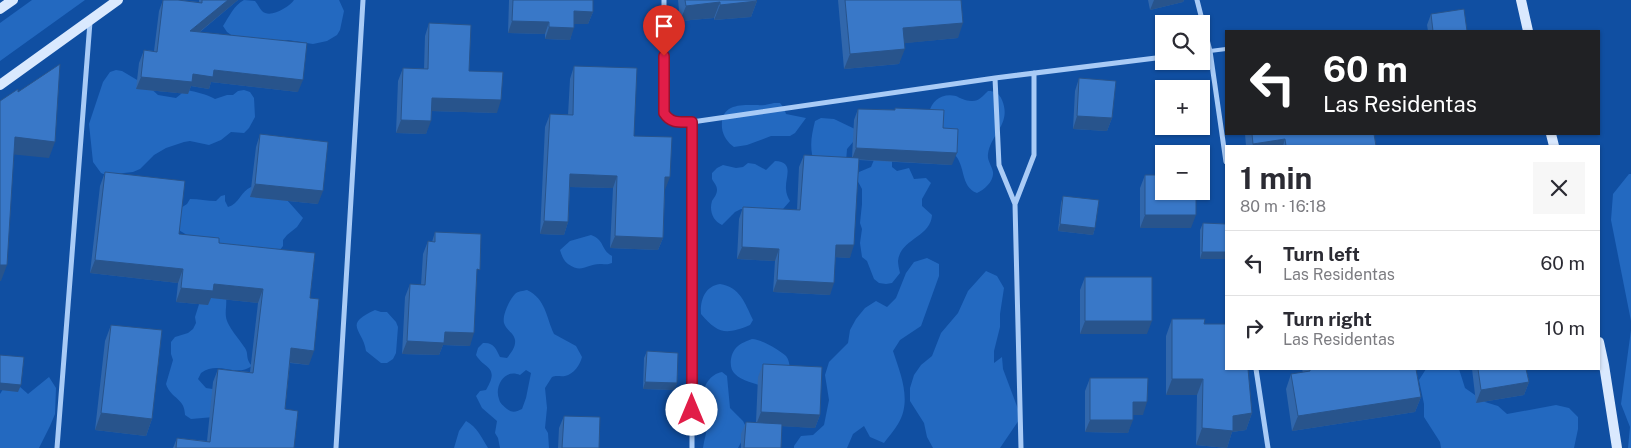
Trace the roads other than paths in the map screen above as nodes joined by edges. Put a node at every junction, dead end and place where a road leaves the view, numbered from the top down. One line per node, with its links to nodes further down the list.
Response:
1 (13, 0): 7 (street)
2 (118, 0): 9 (street)
3 (363, 0): 23 (street)
4 (664, 0): 17 (street)
5 (1197, 0): 8 (street)
6 (1520, 0): 10 (street)
7 (0, 9)
8 (1201, 15)
9 (90, 21): 16 (street); 22 (street)
10 (1528, 30)
11 (1225, 49): 12 (lane)
12 (1210, 51): 18 (street)
13 (1155, 58): 14 (street)
14 (1034, 73): 15 (street); 19 (street)
15 (995, 78): 17 (street); 19 (street)
16 (0, 85)
17 (692, 122): 24 (street)
18 (1225, 155)
19 (1015, 204): 25 (street)
20 (1600, 348): 27 (street)
21 (1256, 370): 26 (street)
22 (57, 448)
23 (336, 448)
24 (692, 448)
25 (1021, 448)
26 (1268, 448)
27 (1617, 448)

